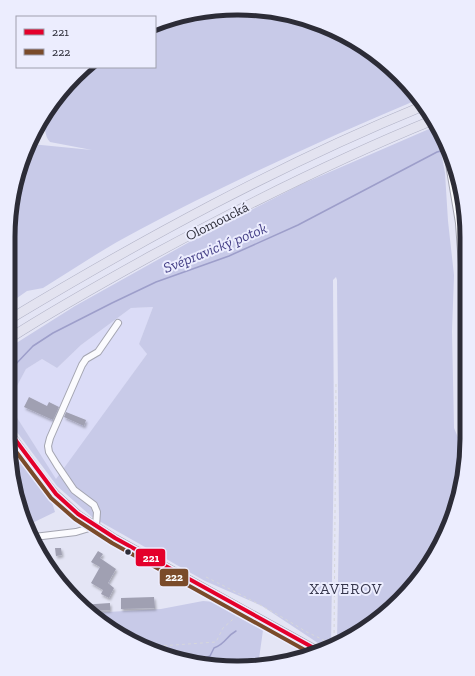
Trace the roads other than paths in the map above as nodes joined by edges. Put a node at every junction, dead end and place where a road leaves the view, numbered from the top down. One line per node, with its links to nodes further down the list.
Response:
1 (418, 108): 5 (highway, Olomoucká)
2 (428, 122): 7 (highway, Olomoucká)
3 (451, 178): 4 (street)
4 (460, 237)
5 (15, 316)
6 (118, 323): 9 (street)
7 (15, 335)
8 (15, 440): 9 (street)
9 (96, 526): 10 (street); 11 (street)
10 (38, 537)
11 (313, 648)

